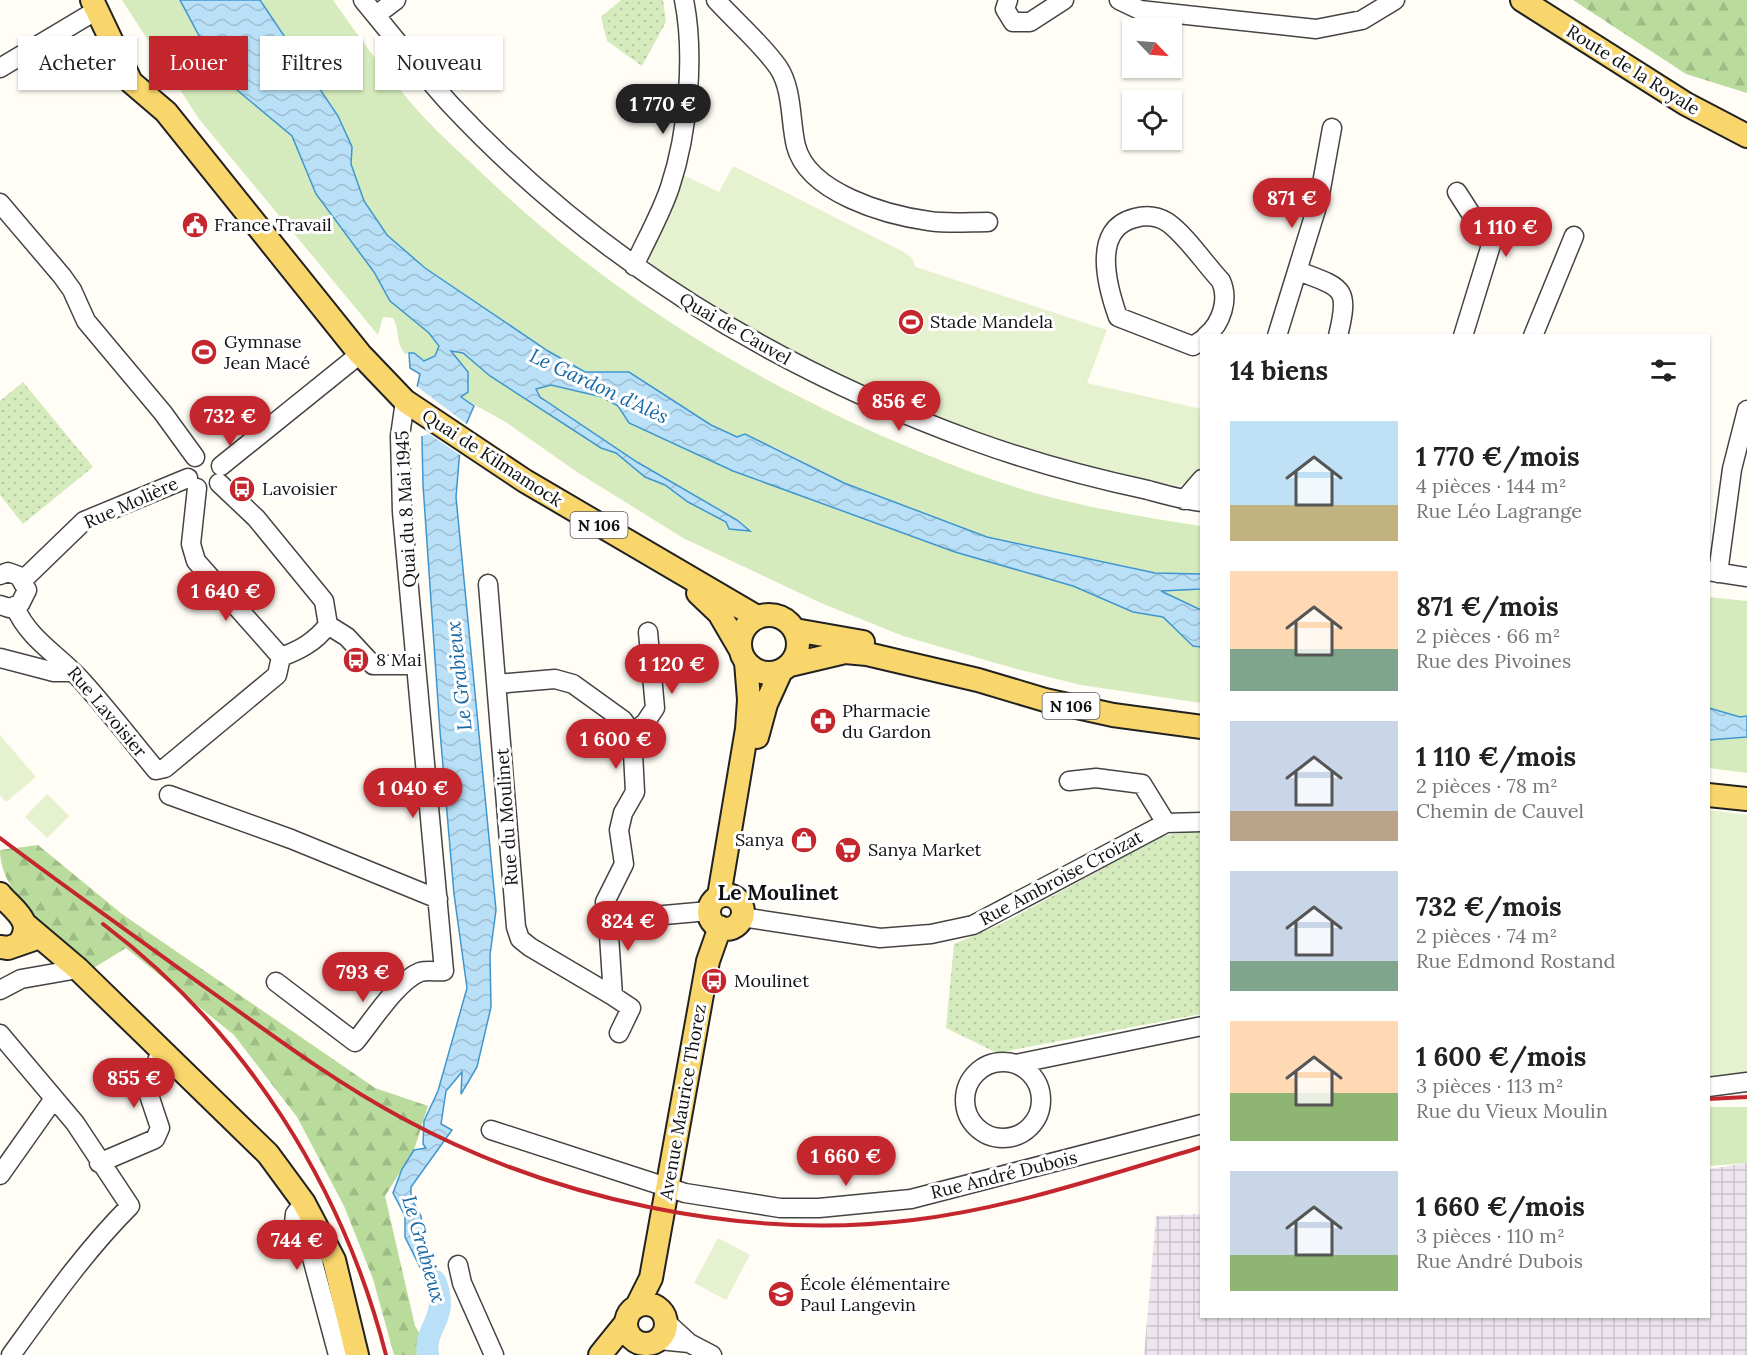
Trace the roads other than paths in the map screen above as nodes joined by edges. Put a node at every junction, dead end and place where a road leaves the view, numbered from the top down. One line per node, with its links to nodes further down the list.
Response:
1 (364, 0): 11 (street, Quai de Cauvel)
2 (396, 0): 11 (street)
3 (684, 0): 19 (street)
4 (716, 0): 17 (street)
5 (1008, 0): 6 (street)
6 (1064, 0)
7 (1119, 0): 8 (street)
8 (1395, 0)
9 (1522, 0): 14 (main road, Route de la Royale)
10 (104, 3): 12 (street); 27 (main road, N 106)
11 (376, 15): 19 (street, Quai de Cauvel)
12 (0, 68)
13 (1332, 128): 20 (street)
14 (1747, 136)
15 (1457, 192): 24 (street)
16 (0, 203): 30 (street)
17 (988, 222)
18 (1574, 236): 25 (street)
19 (634, 266): 34 (street, Quai de Cauvel)
20 (1298, 271): 22 (street); 23 (street)
21 (1210, 334): 26 (street)
22 (1278, 334)
23 (1338, 334)
24 (1464, 334)
25 (1534, 334)
26 (1200, 345)
27 (360, 354): 28 (main road, N 106); 31 (street)
28 (409, 404): 35 (main road, Quai de Kilmamock / N 106); 49 (street, Quai du 8 Mai 1945)
29 (1747, 410): 36 (street)
30 (195, 457): 31 (street); 32 (street)
31 (220, 475): 32 (street); 43 (street)
32 (192, 483): 39 (street, Rue Molière); 47 (street)
33 (1200, 483): 34 (street)
34 (1193, 501)
35 (673, 569): 42 (main road, Quai de Kilmamock / N 106); 46 (main road, Quai de Kilmamock / N 106)
36 (1713, 572): 38 (street)
37 (0, 575): 39 (street)
38 (1747, 577)
39 (23, 580): 41 (street)
40 (488, 585): 53 (street, Rue du Moulinet)
41 (8, 606): 52 (street, Rue Lavoisier)
42 (758, 617): 44 (main road); 46 (main road)
43 (328, 625): 47 (street); 49 (street)
44 (795, 630): 50 (main road); 51 (main road, N 106)
45 (648, 632): 55 (street)
46 (743, 655): 50 (main road); 63 (main road, Avenue Maurice Thorez)
47 (281, 657): 52 (street, Rue Lavoisier)
48 (0, 658): 52 (street)
49 (416, 665): 62 (street, Quai du 8 Mai 1945)
50 (785, 668): 51 (main road, N 106); 63 (main road, Avenue Maurice Thorez)
51 (943, 671): 54 (main road, N 106)
52 (73, 672)
53 (496, 684): 55 (street); 70 (street, Rue du Moulinet)
54 (1200, 728)
55 (632, 733): 65 (street)
56 (1069, 781): 61 (street)
57 (169, 795): 62 (street)
58 (1710, 795): 59 (main road)
59 (1747, 799)
60 (1200, 822): 61 (street, Rue Ambroise Croizat)
61 (1166, 823): 64 (street, Rue Ambroise Croizat)
62 (438, 899): 68 (street, Quai du 8 Mai 1945)
63 (720, 908): 64 (main road); 65 (street); 83 (main road, Avenue Maurice Thorez)
64 (742, 917)
65 (608, 920): 70 (street)
66 (14, 923): 67 (main road)
67 (78, 969): 69 (street); 74 (main road)
68 (276, 982)
69 (0, 990)
70 (613, 996): 72 (street, Rue du Moulinet)
71 (1200, 1026): 75 (street)
72 (619, 1033)
73 (0, 1035): 78 (street)
74 (161, 1050): 81 (street); 84 (main road)
75 (1016, 1064): 75 (street)
76 (1747, 1082): 77 (street)
77 (1710, 1087)
78 (53, 1101): 81 (street); 82 (street)
79 (1200, 1125): 83 (street, Rue André Dubois)
80 (491, 1130): 83 (street, Rue André Dubois)
81 (99, 1162): 87 (street)
82 (0, 1175)
83 (667, 1189): 86 (main road, Avenue Maurice Thorez)
84 (304, 1203): 88 (street); 89 (main road)
85 (458, 1265): 90 (street)
86 (647, 1323): 91 (main road); 92 (main road); 93 (street)
87 (11, 1355)
88 (338, 1355)
89 (357, 1355)
90 (494, 1355)
91 (600, 1355)
92 (615, 1355)
93 (712, 1355)

